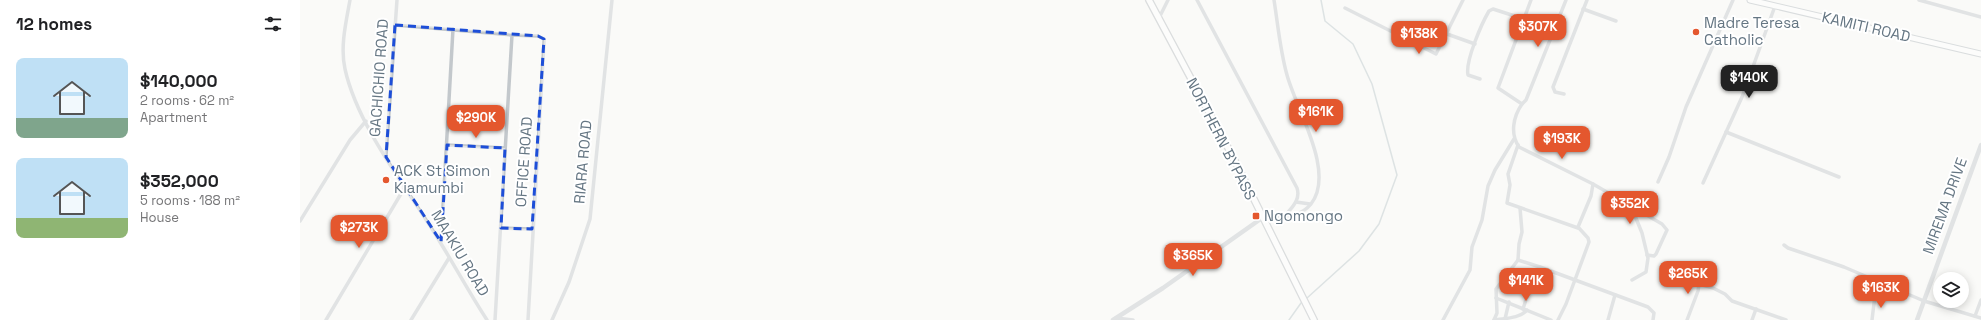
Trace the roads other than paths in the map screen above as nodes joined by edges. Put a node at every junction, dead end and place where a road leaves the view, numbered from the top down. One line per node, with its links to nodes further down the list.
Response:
1 (350, 0): 31 (street, MAAKIU ROAD)
2 (396, 0): 22 (street, GACHICHIO ROAD)
3 (612, 0): 81 (street, RIARA ROAD)
4 (1149, 0): 19 (main road, NORTHERN BYPASS)
5 (1168, 0): 19 (street)
6 (1197, 0): 44 (street)
7 (1274, 0): 45 (street)
8 (1463, 0): 24 (street)
9 (1531, 0): 20 (street)
10 (1566, 0): 30 (street)
11 (1587, 0): 17 (street)
12 (1733, 0): 40 (street)
13 (1750, 0): 15 (main road, KAMITI ROAD)
14 (1919, 0): 18 (street)
15 (1775, 6): 27 (main road, KAMITI ROAD); 32 (street)
16 (1345, 8): 24 (street)
17 (1583, 8): 21 (street); 29 (street)
18 (1981, 17)
19 (1159, 18): 49 (main road, NORTHERN BYPASS)
20 (1524, 19): 26 (street); 30 (street)
21 (1616, 21)
22 (394, 25): 23 (street, OFFICE ROAD); 38 (street, GACHICHIO ROAD)
23 (453, 29): 25 (street, OFFICE ROAD); 34 (street)
24 (1447, 34): 26 (street)
25 (512, 36): 37 (street); 53 (street, OFFICE ROAD)
26 (1475, 44): 28 (street)
27 (1981, 54)
28 (1480, 80)
29 (1564, 94)
30 (1522, 104): 33 (street)
31 (366, 121): 38 (street, MAAKIU ROAD); 50 (street)
32 (1726, 132): 39 (street); 41 (street)
33 (1514, 139): 35 (street); 84 (street)
34 (447, 145): 37 (street); 54 (street)
35 (1518, 145): 42 (street); 47 (street)
36 (1981, 145): 66 (street, MIREMA DRIVE)
37 (505, 148): 51 (street)
38 (386, 157): 43 (street, MAAKIU ROAD)
39 (1839, 177)
40 (1658, 182)
41 (1703, 183)
42 (1593, 184): 46 (street); 52 (street)
43 (405, 187): 54 (street, MAAKIU ROAD); 76 (street)
44 (1296, 202): 45 (street); 48 (street)
45 (1310, 204): 48 (street)
46 (1631, 206): 56 (street); 56 (street)
47 (1520, 208): 52 (street); 58 (street)
48 (1285, 216): 49 (street)
49 (1262, 218): 74 (street); 83 (main road, NORTHERN BYPASS)
50 (300, 221)
51 (501, 228): 53 (street); 79 (street)
52 (1578, 228): 60 (street)
53 (532, 229): 80 (street, OFFICE ROAD)
54 (441, 242): 57 (street, MAAKIU ROAD)
55 (1784, 245): 66 (street)
56 (1647, 255): 61 (street)
57 (449, 258): 77 (street); 78 (street, MAAKIU ROAD)
58 (1518, 260): 59 (street); 64 (street)
59 (1540, 267): 60 (street); 71 (street)
60 (1574, 280): 62 (street); 87 (street)
61 (1632, 280)
62 (1616, 295): 88 (street); 89 (street)
63 (1875, 295): 93 (street)
64 (1496, 298): 67 (street); 85 (street)
65 (1981, 300): 72 (street)
66 (1924, 301): 68 (street); 94 (street, MIREMA DRIVE)
67 (1509, 302): 71 (street); 75 (street)
68 (1933, 304)
69 (1948, 308): 72 (street)
70 (1756, 309): 90 (street); 91 (street); 92 (street)
71 (1525, 310): 75 (street); 86 (street)
72 (1976, 316): 73 (street)
73 (1981, 318)
74 (1114, 319): 82 (street)
75 (1505, 319): 85 (street)
76 (326, 320)
77 (411, 320)
78 (487, 320)
79 (495, 320)
80 (528, 320)
81 (552, 320)
82 (1134, 320)
83 (1314, 320)
84 (1443, 320)
85 (1494, 320)
86 (1551, 320)
87 (1558, 320)
88 (1608, 320)
89 (1653, 320)
90 (1686, 320)
91 (1752, 320)
92 (1786, 320)
93 (1872, 320)
94 (1916, 320)

